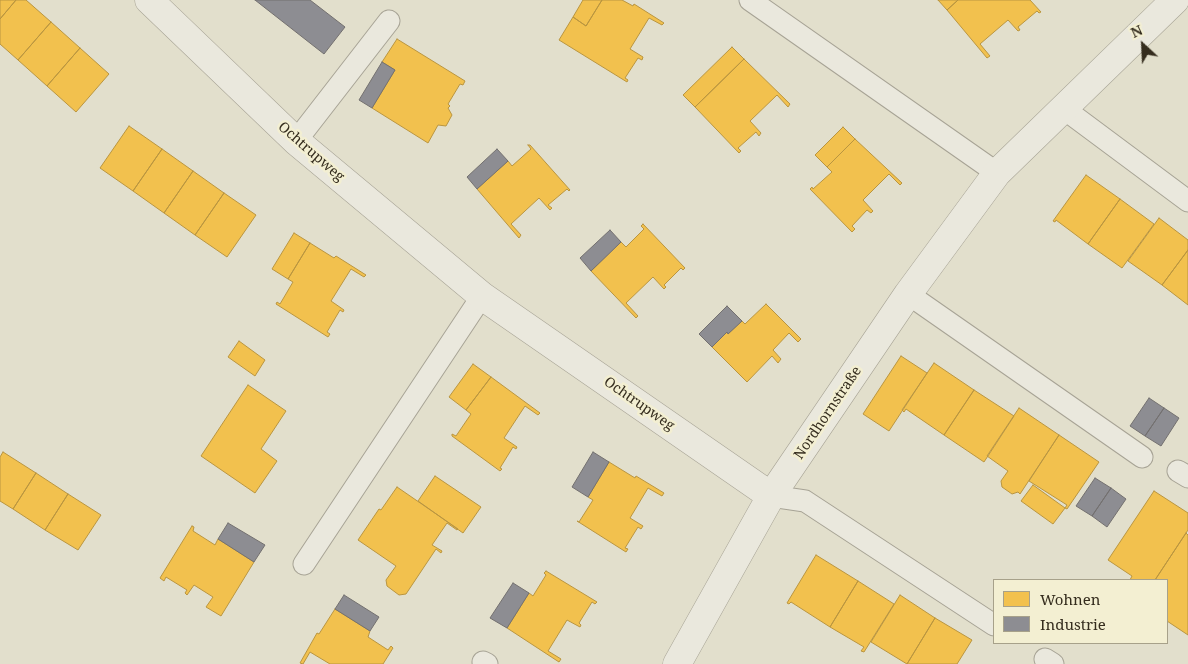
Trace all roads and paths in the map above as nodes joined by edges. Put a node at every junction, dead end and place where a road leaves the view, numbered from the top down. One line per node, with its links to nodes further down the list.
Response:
1 (149, 0): 6 (street, Ochtrupweg)
2 (750, 0): 7 (lane)
3 (1175, 0): 5 (street, Nordhornstraße)
4 (389, 21): 6 (lane)
5 (1063, 108): 7 (street, Nordhornstraße); 8 (lane)
6 (296, 141): 10 (street, Ochtrupweg)
7 (997, 172): 9 (street, Nordhornstraße)
8 (1188, 201)
9 (908, 294): 11 (lane); 12 (street, Nordhornstraße)
10 (482, 296): 12 (street, Ochtrupweg); 13 (lane)
11 (1142, 457)
12 (771, 496): 14 (lane); 15 (street, Nordhornstraße)
13 (304, 564)
14 (993, 624)
15 (677, 664)

